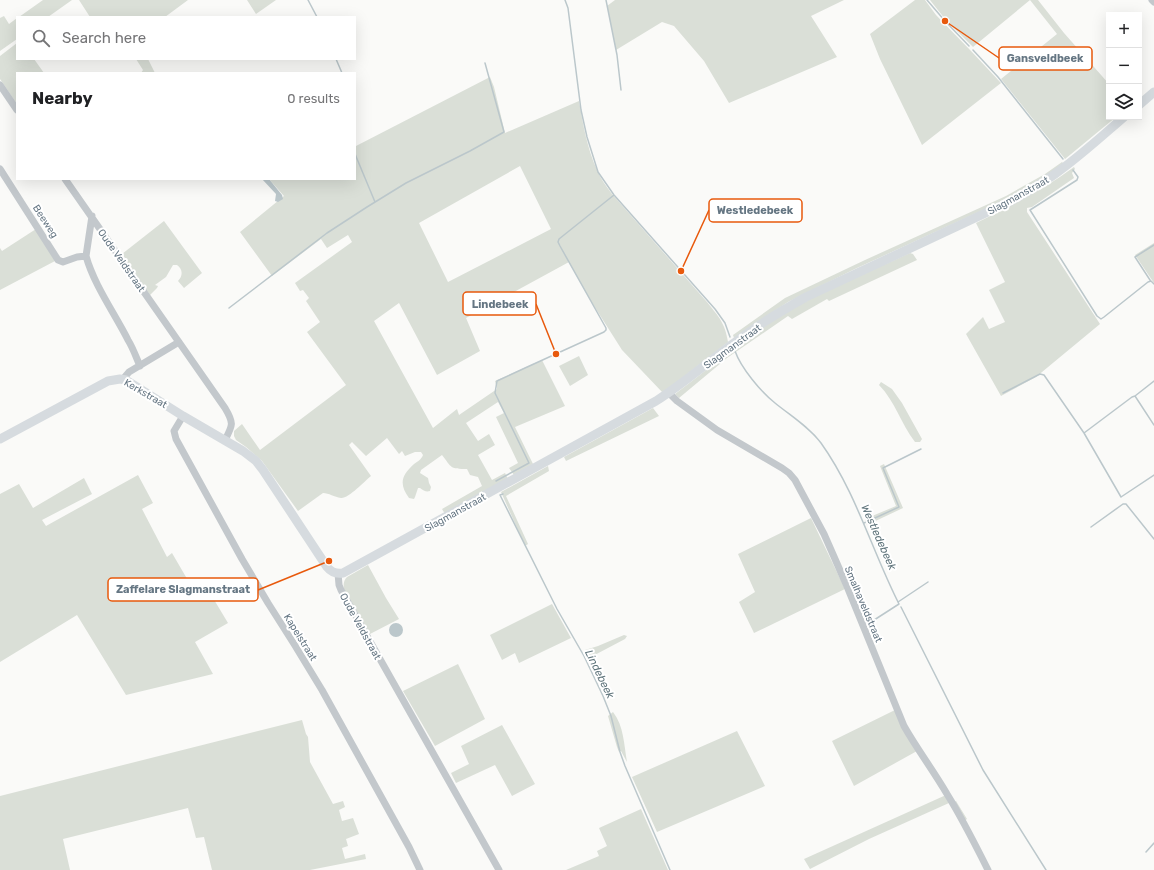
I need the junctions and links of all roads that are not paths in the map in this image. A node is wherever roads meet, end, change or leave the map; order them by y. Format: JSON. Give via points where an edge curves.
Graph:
{"nodes":[{"id":1,"x":0,"y":85,"type":"edge"},
{"id":2,"x":1154,"y":92,"type":"edge"},
{"id":3,"x":1142,"y":102,"type":"edge"},
{"id":4,"x":16,"y":109,"type":"edge"},
{"id":5,"x":1120,"y":120,"type":"edge"},
{"id":6,"x":0,"y":169,"type":"edge"},
{"id":7,"x":66,"y":180,"type":"edge"},
{"id":8,"x":92,"y":216,"type":"junction"},
{"id":9,"x":86,"y":256,"type":"junction"},
{"id":10,"x":180,"y":342,"type":"junction"},
{"id":11,"x":140,"y":366,"type":"junction"},
{"id":12,"x":123,"y":379,"type":"junction"},
{"id":13,"x":669,"y":393,"type":"junction"},
{"id":14,"x":183,"y":416,"type":"junction"},
{"id":15,"x":0,"y":439,"type":"edge"},
{"id":16,"x":225,"y":440,"type":"junction"},
{"id":17,"x":338,"y":573,"type":"junction"},
{"id":18,"x":420,"y":870,"type":"edge"},
{"id":19,"x":499,"y":870,"type":"edge"},
{"id":20,"x":988,"y":870,"type":"edge"}],
"edges":[{"from":1,"to":4,"type":"street"},
{"from":2,"to":3,"type":"main road"},
{"from":5,"to":13,"type":"main road","name":"Slagmanstraat","via":[[1056,174],[1031,190],[793,304],[735,342]]},
{"from":6,"to":9,"type":"street","name":"Beeweg","via":[[58,260],[63,262]]},
{"from":7,"to":8,"type":"street","name":"Oude Veldstraat"},
{"from":8,"to":9,"type":"street"},
{"from":8,"to":10,"type":"street","name":"Oude Veldstraat"},
{"from":9,"to":11,"type":"street"},
{"from":10,"to":11,"type":"street"},
{"from":10,"to":16,"type":"street","name":"Oude Veldstraat","via":[[231,418],[231,428]]},
{"from":11,"to":12,"type":"street"},
{"from":12,"to":14,"type":"main road","name":"Kerkstraat"},
{"from":12,"to":15,"type":"main road","name":"Kerkstraat","via":[[108,381]]},
{"from":13,"to":17,"type":"main road","name":"Slagmanstraat","via":[[354,568]]},
{"from":13,"to":20,"type":"street","name":"Smalhaveldstraat","via":[[717,430],[782,468],[795,480],[824,534],[904,726],[960,815]]},
{"from":14,"to":16,"type":"main road","name":"Kerkstraat"},
{"from":14,"to":18,"type":"street","name":"Kapelstraat","via":[[174,431],[176,439],[242,559],[327,699]]},
{"from":16,"to":17,"type":"main road","via":[[256,461],[327,567]]},
{"from":17,"to":19,"type":"street","name":"Oude Veldstraat","via":[[341,590]]}]}
